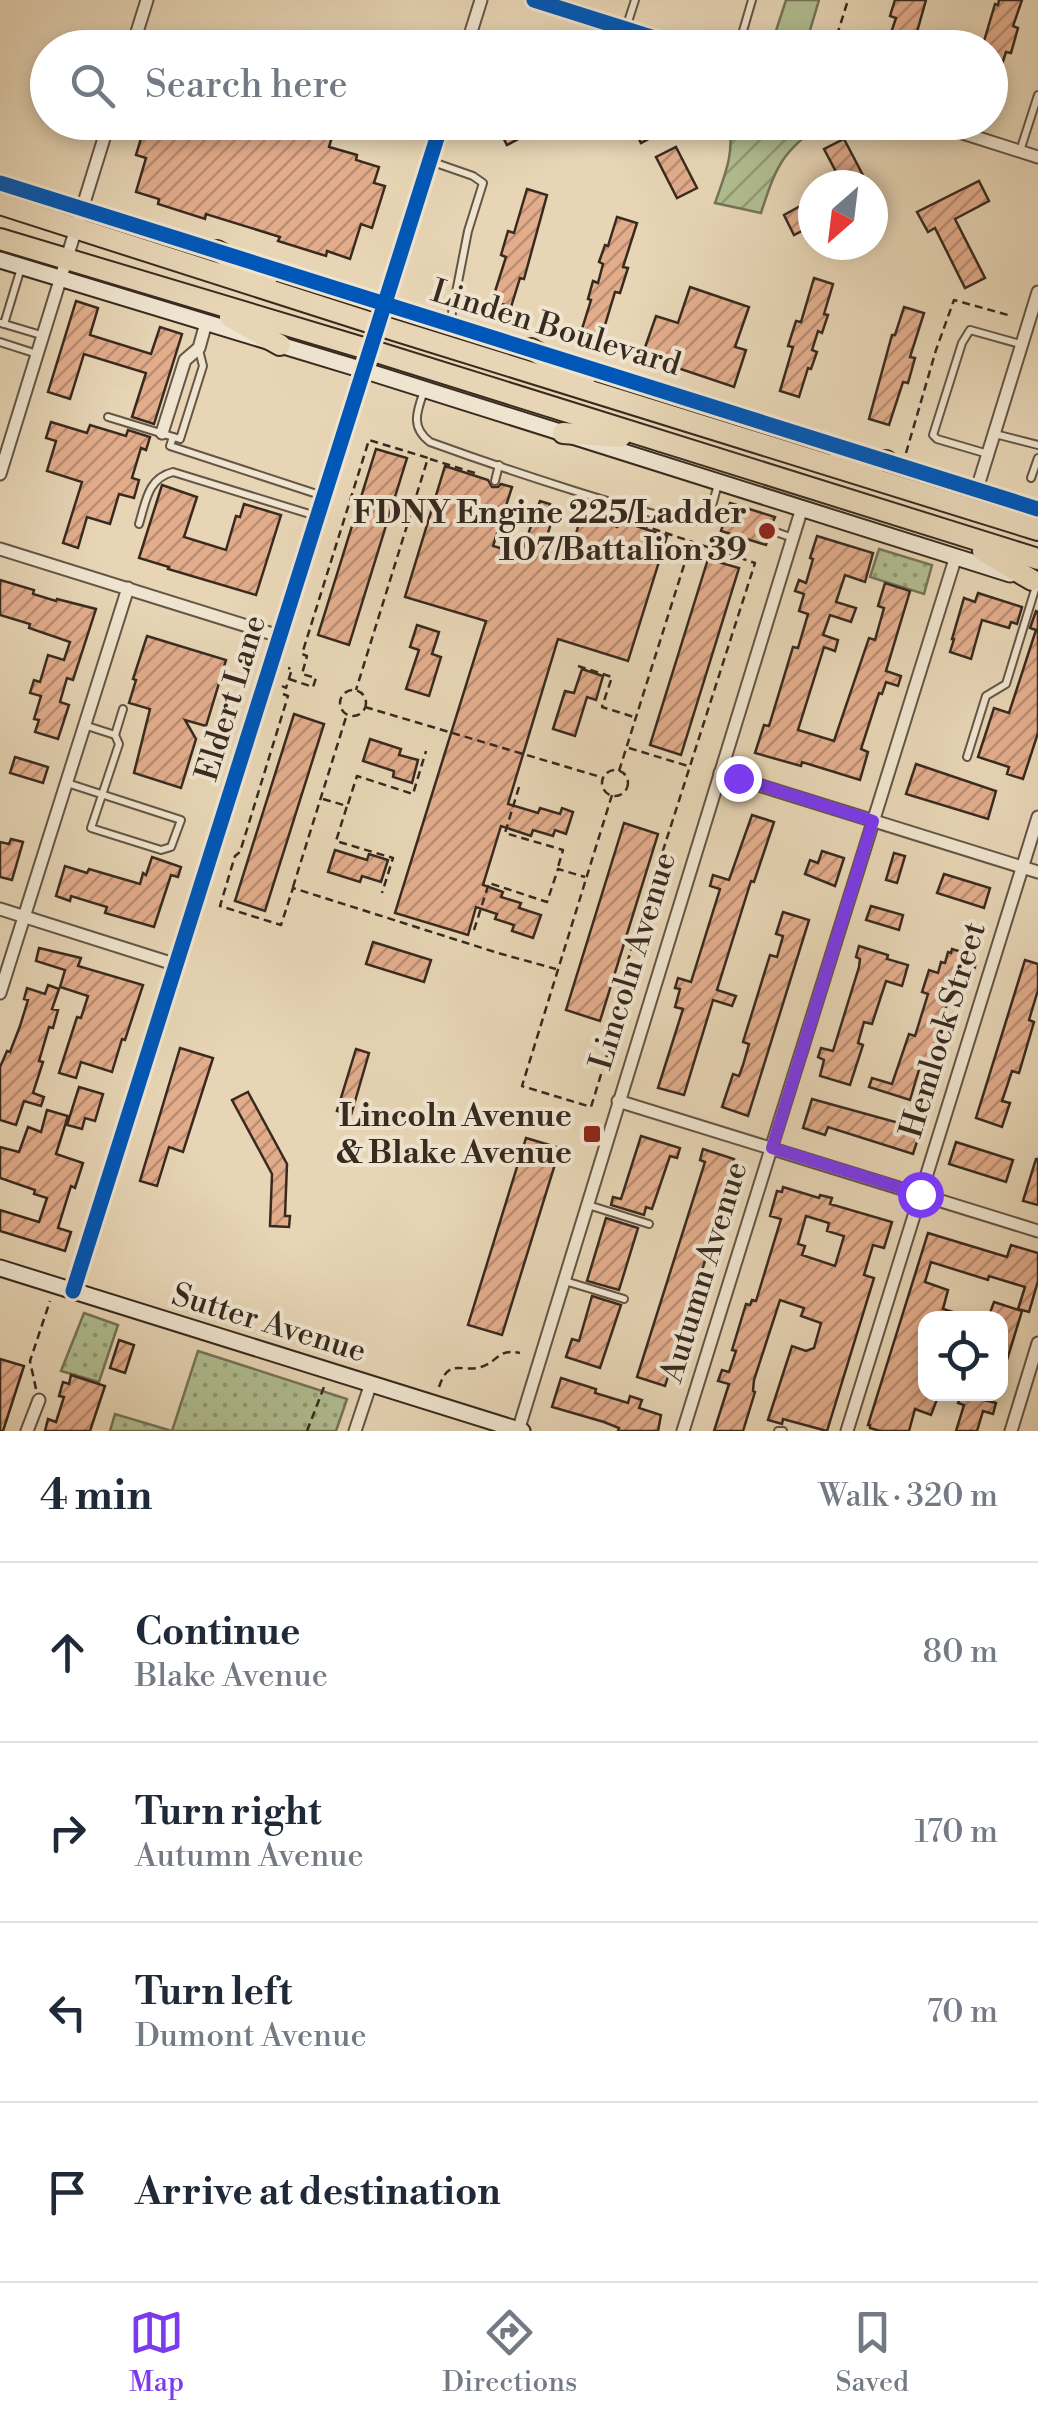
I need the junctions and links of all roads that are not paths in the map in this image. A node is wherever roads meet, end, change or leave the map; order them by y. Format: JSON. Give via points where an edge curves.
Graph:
{"nodes":[{"id":1,"x":147,"y":0,"type":"edge"},
{"id":2,"x":481,"y":0,"type":"edge"},
{"id":3,"x":538,"y":0,"type":"edge"},
{"id":4,"x":635,"y":0,"type":"edge"},
{"id":5,"x":752,"y":0,"type":"edge"},
{"id":6,"x":626,"y":29,"type":"junction"},
{"id":7,"x":138,"y":30,"type":"edge"},
{"id":8,"x":472,"y":30,"type":"edge"},
{"id":9,"x":629,"y":30,"type":"edge"},
{"id":10,"x":743,"y":30,"type":"edge"},
{"id":11,"x":1038,"y":95,"type":"edge"},
{"id":12,"x":104,"y":140,"type":"edge"},
{"id":13,"x":436,"y":140,"type":"edge"},
{"id":14,"x":985,"y":140,"type":"edge"},
{"id":15,"x":1020,"y":151,"type":"junction"},
{"id":16,"x":1038,"y":157,"type":"edge"},
{"id":17,"x":430,"y":161,"type":"junction"},
{"id":18,"x":0,"y":183,"type":"edge"},
{"id":19,"x":0,"y":204,"type":"edge"},
{"id":20,"x":80,"y":218,"type":"junction"},
{"id":21,"x":0,"y":239,"type":"edge"},
{"id":22,"x":217,"y":250,"type":"junction"},
{"id":23,"x":0,"y":260,"type":"edge"},
{"id":24,"x":22,"y":266,"type":"junction"},
{"id":25,"x":64,"y":270,"type":"junction"},
{"id":26,"x":1038,"y":292,"type":"edge"},
{"id":27,"x":198,"y":299,"type":"junction"},
{"id":28,"x":298,"y":299,"type":"junction"},
{"id":29,"x":384,"y":303,"type":"junction"},
{"id":30,"x":2,"y":323,"type":"edge"},
{"id":31,"x":206,"y":323,"type":"junction"},
{"id":32,"x":450,"y":324,"type":"junction"},
{"id":33,"x":1033,"y":324,"type":"edge"},
{"id":34,"x":378,"y":325,"type":"junction"},
{"id":35,"x":43,"y":336,"type":"junction"},
{"id":36,"x":0,"y":342,"type":"edge"},
{"id":37,"x":280,"y":345,"type":"junction"},
{"id":38,"x":1022,"y":345,"type":"junction"},
{"id":39,"x":199,"y":348,"type":"junction"},
{"id":40,"x":531,"y":349,"type":"junction"},
{"id":41,"x":38,"y":354,"type":"junction"},
{"id":42,"x":367,"y":360,"type":"junction"},
{"id":43,"x":424,"y":390,"type":"junction"},
{"id":44,"x":616,"y":399,"type":"junction"},
{"id":45,"x":108,"y":416,"type":"dead end"},
{"id":46,"x":0,"y":426,"type":"edge"},
{"id":47,"x":14,"y":430,"type":"junction"},
{"id":48,"x":562,"y":433,"type":"junction"},
{"id":49,"x":994,"y":434,"type":"junction"},
{"id":50,"x":168,"y":435,"type":"junction"},
{"id":51,"x":653,"y":439,"type":"junction"},
{"id":52,"x":1038,"y":445,"type":"edge"},
{"id":53,"x":988,"y":454,"type":"junction"},
{"id":54,"x":896,"y":458,"type":"junction"},
{"id":55,"x":1038,"y":458,"type":"edge"},
{"id":56,"x":816,"y":461,"type":"junction"},
{"id":57,"x":499,"y":465,"type":"junction"},
{"id":58,"x":0,"y":474,"type":"edge"},
{"id":59,"x":1031,"y":478,"type":"dead end"},
{"id":60,"x":495,"y":482,"type":"dead end"},
{"id":61,"x":718,"y":482,"type":"junction"},
{"id":62,"x":976,"y":489,"type":"junction"},
{"id":63,"x":323,"y":496,"type":"junction"},
{"id":64,"x":622,"y":505,"type":"junction"},
{"id":65,"x":802,"y":508,"type":"junction"},
{"id":66,"x":1038,"y":508,"type":"edge"},
{"id":67,"x":317,"y":516,"type":"junction"},
{"id":68,"x":618,"y":520,"type":"dead end"},
{"id":69,"x":140,"y":524,"type":"dead end"},
{"id":70,"x":770,"y":530,"type":"dead end"},
{"id":71,"x":1038,"y":530,"type":"edge"},
{"id":72,"x":952,"y":532,"type":"junction"},
{"id":73,"x":793,"y":538,"type":"junction"},
{"id":74,"x":0,"y":549,"type":"edge"},
{"id":75,"x":956,"y":556,"type":"junction"},
{"id":76,"x":1038,"y":559,"type":"edge"},
{"id":77,"x":1036,"y":582,"type":"edge"},
{"id":78,"x":128,"y":588,"type":"junction"},
{"id":79,"x":279,"y":636,"type":"junction"},
{"id":80,"x":123,"y":710,"type":"dead end"},
{"id":81,"x":84,"y":725,"type":"junction"},
{"id":82,"x":115,"y":735,"type":"junction"},
{"id":83,"x":967,"y":757,"type":"dead end"},
{"id":84,"x":720,"y":773,"type":"junction"},
{"id":85,"x":66,"y":783,"type":"junction"},
{"id":86,"x":102,"y":795,"type":"junction"},
{"id":87,"x":1038,"y":817,"type":"edge"},
{"id":88,"x":873,"y":821,"type":"junction"},
{"id":89,"x":1022,"y":867,"type":"junction"},
{"id":90,"x":1038,"y":872,"type":"edge"},
{"id":91,"x":0,"y":908,"type":"edge"},
{"id":92,"x":24,"y":916,"type":"junction"},
{"id":93,"x":177,"y":964,"type":"junction"},
{"id":94,"x":0,"y":993,"type":"edge"},
{"id":95,"x":618,"y":1100,"type":"junction"},
{"id":96,"x":772,"y":1148,"type":"junction"},
{"id":97,"x":920,"y":1194,"type":"junction"},
{"id":98,"x":587,"y":1204,"type":"junction"},
{"id":99,"x":649,"y":1224,"type":"dead end"},
{"id":100,"x":1038,"y":1231,"type":"edge"},
{"id":101,"x":0,"y":1268,"type":"edge"},
{"id":102,"x":564,"y":1280,"type":"junction"},
{"id":103,"x":73,"y":1291,"type":"junction"},
{"id":104,"x":624,"y":1298,"type":"dead end"},
{"id":105,"x":1038,"y":1343,"type":"edge"},
{"id":106,"x":371,"y":1383,"type":"junction"},
{"id":107,"x":39,"y":1400,"type":"road end"},
{"id":108,"x":27,"y":1431,"type":"edge"},
{"id":109,"x":355,"y":1431,"type":"edge"},
{"id":110,"x":520,"y":1431,"type":"edge"},
{"id":111,"x":684,"y":1431,"type":"edge"},
{"id":112,"x":847,"y":1431,"type":"edge"},
{"id":113,"x":1011,"y":1431,"type":"edge"}],
"edges":[{"from":1,"to":7,"type":"street"},
{"from":2,"to":8,"type":"street"},
{"from":3,"to":6,"type":"street"},
{"from":4,"to":6,"type":"lane"},
{"from":5,"to":10,"type":"lane"},
{"from":6,"to":9,"type":"street"},
{"from":11,"to":15,"type":"lane"},
{"from":12,"to":20,"type":"street"},
{"from":13,"to":17,"type":"street","name":"Eldert Lane"},
{"from":14,"to":15,"type":"street"},
{"from":15,"to":16,"type":"street"},
{"from":17,"to":29,"type":"street","name":"Eldert Lane"},
{"from":17,"to":32,"type":"lane","via":[[482,184]]},
{"from":18,"to":20,"type":"street","name":"Linden Boulevard"},
{"from":19,"to":20,"type":"highway","name":"Linden Boulevard"},
{"from":20,"to":22,"type":"street","name":"Linden Boulevard"},
{"from":20,"to":25,"type":"street"},
{"from":20,"to":28,"type":"highway","name":"Linden Boulevard"},
{"from":21,"to":25,"type":"highway"},
{"from":22,"to":28,"type":"highway"},
{"from":22,"to":29,"type":"street","name":"Linden Boulevard"},
{"from":23,"to":24,"type":"street"},
{"from":24,"to":25,"type":"street"},
{"from":24,"to":30,"type":"lane"},
{"from":25,"to":27,"type":"highway"},
{"from":25,"to":31,"type":"street"},
{"from":25,"to":35,"type":"street"},
{"from":26,"to":33,"type":"street"},
{"from":27,"to":37,"type":"highway"},
{"from":27,"to":42,"type":"highway"},
{"from":28,"to":34,"type":"highway","name":"Linden Boulevard"},
{"from":29,"to":32,"type":"street","name":"Linden Boulevard"},
{"from":29,"to":34,"type":"street","name":"Eldert Lane"},
{"from":30,"to":35,"type":"lane"},
{"from":31,"to":37,"type":"street"},
{"from":31,"to":39,"type":"street"},
{"from":32,"to":40,"type":"street","name":"Linden Boulevard"},
{"from":33,"to":38,"type":"street"},
{"from":34,"to":42,"type":"street","name":"Eldert Lane"},
{"from":34,"to":44,"type":"highway","name":"Linden Boulevard"},
{"from":35,"to":41,"type":"street"},
{"from":36,"to":41,"type":"lane"},
{"from":37,"to":42,"type":"street"},
{"from":38,"to":49,"type":"street"},
{"from":38,"to":53,"type":"lane","via":[[970,330],[962,342],[933,435]]},
{"from":39,"to":50,"type":"street","via":[[185,360]]},
{"from":39,"to":50,"type":"lane","via":[[203,366],[180,439]]},
{"from":40,"to":44,"type":"highway"},
{"from":40,"to":54,"type":"street","name":"Linden Boulevard"},
{"from":41,"to":47,"type":"street"},
{"from":42,"to":43,"type":"street"},
{"from":42,"to":51,"type":"highway"},
{"from":42,"to":63,"type":"street","name":"Eldert Lane"},
{"from":43,"to":48,"type":"street"},
{"from":43,"to":57,"type":"lane","via":[[416,423],[424,438]]},
{"from":44,"to":56,"type":"highway","name":"Linden Boulevard"},
{"from":45,"to":50,"type":"lane"},
{"from":46,"to":47,"type":"lane"},
{"from":47,"to":58,"type":"street"},
{"from":48,"to":51,"type":"highway"},
{"from":48,"to":61,"type":"street"},
{"from":49,"to":52,"type":"lane"},
{"from":49,"to":53,"type":"street"},
{"from":50,"to":63,"type":"lane","via":[[170,446]]},
{"from":51,"to":72,"type":"highway"},
{"from":53,"to":62,"type":"street"},
{"from":54,"to":56,"type":"highway"},
{"from":54,"to":62,"type":"street","name":"Linden Boulevard"},
{"from":55,"to":59,"type":"lane"},
{"from":56,"to":71,"type":"highway","name":"Linden Boulevard"},
{"from":57,"to":60,"type":"lane"},
{"from":57,"to":64,"type":"lane"},
{"from":61,"to":64,"type":"lane","via":[[706,516],[697,522]]},
{"from":61,"to":65,"type":"street"},
{"from":62,"to":66,"type":"street","name":"Linden Boulevard"},
{"from":63,"to":67,"type":"street","name":"Eldert Lane"},
{"from":64,"to":68,"type":"lane"},
{"from":65,"to":73,"type":"street","name":"Lincoln Avenue"},
{"from":65,"to":75,"type":"street"},
{"from":67,"to":69,"type":"lane","via":[[174,472],[152,485]]},
{"from":67,"to":79,"type":"street","name":"Eldert Lane"},
{"from":70,"to":73,"type":"lane"},
{"from":72,"to":76,"type":"highway"},
{"from":72,"to":77,"type":"highway"},
{"from":73,"to":84,"type":"street","name":"Lincoln Avenue"},
{"from":74,"to":78,"type":"street"},
{"from":75,"to":77,"type":"street"},
{"from":75,"to":88,"type":"street","name":"Autumn Avenue"},
{"from":77,"to":83,"type":"lane","via":[[1006,684],[986,696]]},
{"from":78,"to":79,"type":"street"},
{"from":78,"to":81,"type":"street"},
{"from":79,"to":93,"type":"street","name":"Eldert Lane"},
{"from":80,"to":82,"type":"lane"},
{"from":81,"to":82,"type":"lane"},
{"from":81,"to":85,"type":"street"},
{"from":82,"to":86,"type":"lane","via":[[119,744]]},
{"from":84,"to":88,"type":"street"},
{"from":84,"to":95,"type":"street","name":"Lincoln Avenue"},
{"from":85,"to":86,"type":"lane"},
{"from":85,"to":92,"type":"street"},
{"from":86,"to":86,"type":"lane","via":[[90,828],[161,850],[171,847],[181,820]]},
{"from":87,"to":89,"type":"street","name":"Hemlock Street"},
{"from":88,"to":89,"type":"street"},
{"from":88,"to":96,"type":"street","name":"Autumn Avenue"},
{"from":89,"to":90,"type":"street"},
{"from":89,"to":97,"type":"street","name":"Hemlock Street"},
{"from":91,"to":92,"type":"street"},
{"from":92,"to":93,"type":"street"},
{"from":92,"to":94,"type":"street"},
{"from":93,"to":103,"type":"street","name":"Eldert Lane"},
{"from":95,"to":96,"type":"street"},
{"from":95,"to":98,"type":"street","name":"Lincoln Avenue"},
{"from":96,"to":97,"type":"street"},
{"from":96,"to":111,"type":"street","name":"Autumn Avenue"},
{"from":97,"to":100,"type":"street"},
{"from":97,"to":112,"type":"street","name":"Hemlock Street"},
{"from":98,"to":99,"type":"lane"},
{"from":98,"to":102,"type":"street","name":"Lincoln Avenue"},
{"from":101,"to":103,"type":"street","name":"Sutter Avenue"},
{"from":102,"to":104,"type":"lane"},
{"from":102,"to":110,"type":"street","name":"Lincoln Avenue"},
{"from":103,"to":106,"type":"street","name":"Sutter Avenue"},
{"from":105,"to":113,"type":"street"},
{"from":106,"to":109,"type":"street"},
{"from":106,"to":110,"type":"street","name":"Sutter Avenue"},
{"from":107,"to":108,"type":"street"}]}
